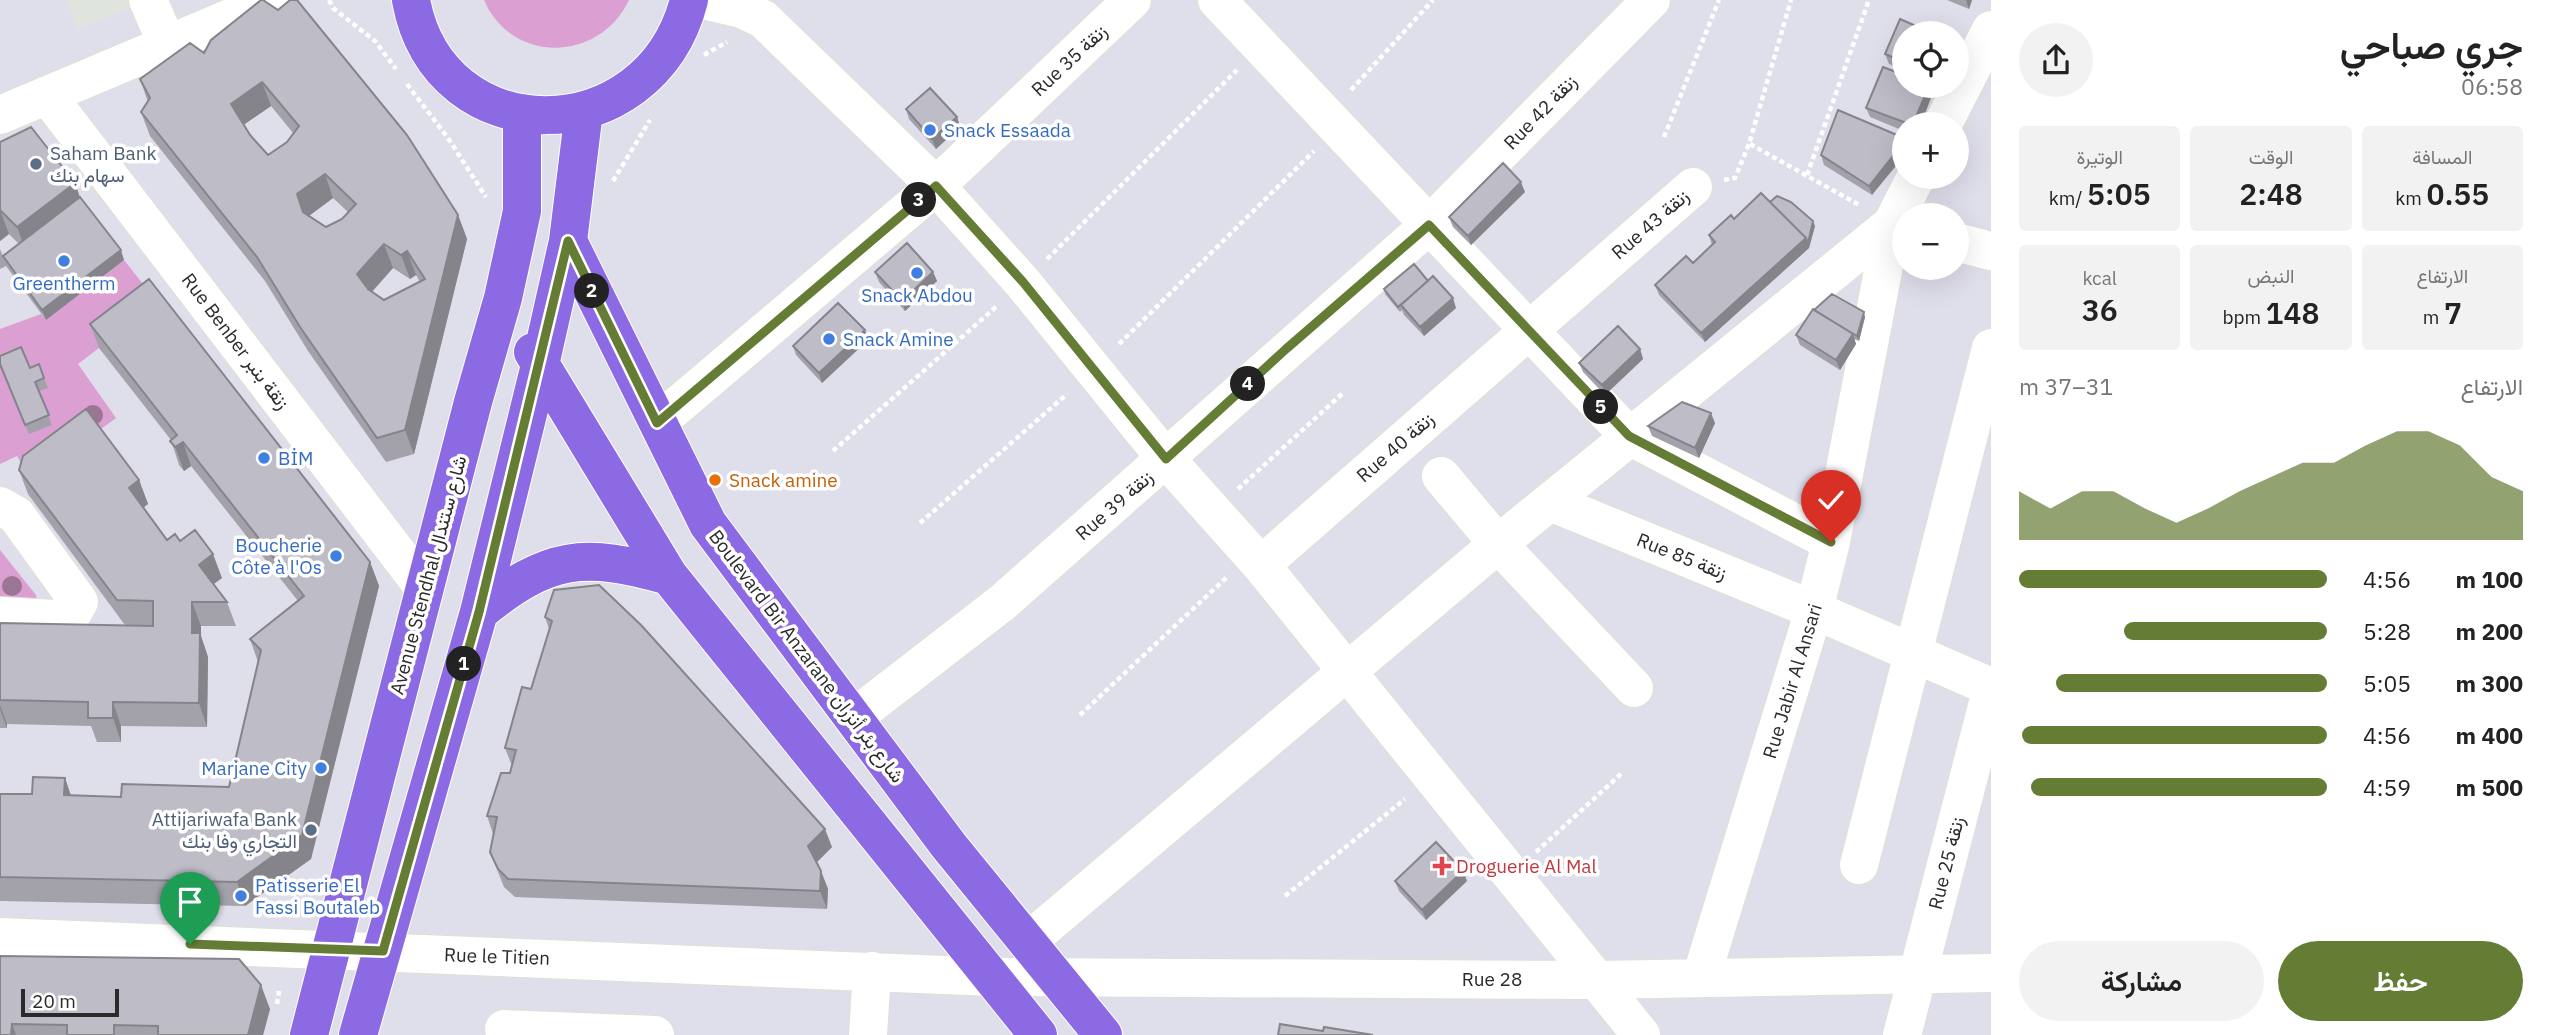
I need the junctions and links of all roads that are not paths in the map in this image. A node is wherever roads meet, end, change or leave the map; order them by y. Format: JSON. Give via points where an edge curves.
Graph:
{"nodes":[{"id":1,"x":148,"y":0,"type":"edge"},
{"id":2,"x":273,"y":0,"type":"edge"},
{"id":3,"x":411,"y":0,"type":"edge"},
{"id":4,"x":689,"y":0,"type":"edge"},
{"id":5,"x":703,"y":0,"type":"edge"},
{"id":6,"x":1132,"y":0,"type":"edge"},
{"id":7,"x":1217,"y":0,"type":"edge"},
{"id":8,"x":1651,"y":0,"type":"edge"},
{"id":9,"x":1991,"y":30,"type":"edge"},
{"id":10,"x":167,"y":44,"type":"junction"},
{"id":11,"x":47,"y":95,"type":"junction"},
{"id":12,"x":584,"y":111,"type":"junction"},
{"id":13,"x":1949,"y":112,"type":"edge"},
{"id":14,"x":522,"y":113,"type":"junction"},
{"id":15,"x":0,"y":115,"type":"edge"},
{"id":16,"x":936,"y":186,"type":"junction"},
{"id":17,"x":1693,"y":187,"type":"road end"},
{"id":18,"x":1429,"y":225,"type":"junction"},
{"id":19,"x":1892,"y":230,"type":"edge"},
{"id":20,"x":568,"y":241,"type":"junction"},
{"id":21,"x":1969,"y":245,"type":"edge"},
{"id":22,"x":1991,"y":251,"type":"edge"},
{"id":23,"x":1892,"y":253,"type":"edge"},
{"id":24,"x":503,"y":298,"type":"junction"},
{"id":25,"x":1528,"y":330,"type":"junction"},
{"id":26,"x":1991,"y":348,"type":"edge"},
{"id":27,"x":540,"y":365,"type":"junction"},
{"id":28,"x":657,"y":423,"type":"junction"},
{"id":29,"x":1629,"y":436,"type":"junction"},
{"id":30,"x":1166,"y":459,"type":"junction"},
{"id":31,"x":1441,"y":476,"type":"dead end"},
{"id":32,"x":1549,"y":502,"type":"junction"},
{"id":33,"x":0,"y":506,"type":"edge"},
{"id":34,"x":1831,"y":542,"type":"junction"},
{"id":35,"x":1498,"y":544,"type":"junction"},
{"id":36,"x":1256,"y":559,"type":"junction"},
{"id":37,"x":669,"y":576,"type":"junction"},
{"id":38,"x":424,"y":588,"type":"junction"},
{"id":39,"x":1814,"y":610,"type":"junction"},
{"id":40,"x":479,"y":612,"type":"junction"},
{"id":41,"x":0,"y":616,"type":"edge"},
{"id":42,"x":1913,"y":652,"type":"junction"},
{"id":43,"x":1349,"y":672,"type":"junction"},
{"id":44,"x":1634,"y":688,"type":"dead end"},
{"id":45,"x":1991,"y":689,"type":"edge"},
{"id":46,"x":852,"y":718,"type":"junction"},
{"id":47,"x":1859,"y":865,"type":"dead end"},
{"id":48,"x":0,"y":937,"type":"edge"},
{"id":49,"x":1027,"y":942,"type":"junction"},
{"id":50,"x":330,"y":949,"type":"junction"},
{"id":51,"x":383,"y":951,"type":"junction"},
{"id":52,"x":872,"y":971,"type":"junction"},
{"id":53,"x":1918,"y":972,"type":"junction"},
{"id":54,"x":1991,"y":973,"type":"edge"},
{"id":55,"x":1054,"y":976,"type":"junction"},
{"id":56,"x":994,"y":977,"type":"junction"},
{"id":57,"x":1701,"y":978,"type":"junction"},
{"id":58,"x":1598,"y":980,"type":"junction"},
{"id":59,"x":504,"y":1029,"type":"dead end"},
{"id":60,"x":309,"y":1035,"type":"edge"},
{"id":61,"x":358,"y":1035,"type":"edge"},
{"id":62,"x":655,"y":1035,"type":"edge"},
{"id":63,"x":868,"y":1035,"type":"edge"},
{"id":64,"x":1038,"y":1035,"type":"edge"},
{"id":65,"x":1103,"y":1035,"type":"edge"},
{"id":66,"x":1641,"y":1035,"type":"edge"},
{"id":67,"x":1902,"y":1035,"type":"edge"}],
"edges":[{"from":1,"to":10,"type":"street"},
{"from":2,"to":10,"type":"street"},
{"from":3,"to":14,"type":"main road","via":[[421,33],[445,70],[481,98]]},
{"from":4,"to":12,"type":"main road","via":[[677,37],[654,70],[622,96]]},
{"from":5,"to":16,"type":"street","via":[[763,19]]},
{"from":6,"to":16,"type":"street","name":"Rue 35 زنقة"},
{"from":7,"to":18,"type":"street"},
{"from":8,"to":18,"type":"street","name":"Rue 42 زنقة"},
{"from":9,"to":13,"type":"street"},
{"from":10,"to":11,"type":"street"},
{"from":11,"to":15,"type":"street"},
{"from":11,"to":38,"type":"street","name":"Rue Benber زنقة بنبر"},
{"from":12,"to":14,"type":"main road"},
{"from":12,"to":20,"type":"main road"},
{"from":14,"to":24,"type":"main road","name":"Avenue Stendhal شارع ستندال","via":[[523,193]]},
{"from":16,"to":28,"type":"street","name":"Rue 35 زنقة"},
{"from":16,"to":30,"type":"street","via":[[1023,282]]},
{"from":17,"to":25,"type":"street","name":"Rue 43 زنقة"},
{"from":18,"to":25,"type":"street"},
{"from":18,"to":30,"type":"street","name":"Rue 39 زنقة"},
{"from":19,"to":29,"type":"street"},
{"from":20,"to":27,"type":"main road"},
{"from":20,"to":28,"type":"main road","name":"Boulevard Bir Anzarane شارع بئر أنزران"},
{"from":21,"to":22,"type":"street"},
{"from":23,"to":34,"type":"street","name":"Rue Jabir Al Ansari"},
{"from":24,"to":27,"type":"main road"},
{"from":24,"to":38,"type":"main road","name":"Avenue Stendhal شارع ستندال"},
{"from":25,"to":29,"type":"street"},
{"from":25,"to":36,"type":"street","name":"Rue 40 زنقة"},
{"from":26,"to":42,"type":"street"},
{"from":27,"to":37,"type":"main road"},
{"from":27,"to":40,"type":"main road"},
{"from":28,"to":46,"type":"main road","name":"Boulevard Bir Anzarane شارع بئر أنزران","via":[[708,524]]},
{"from":29,"to":32,"type":"street"},
{"from":29,"to":34,"type":"street"},
{"from":30,"to":36,"type":"street"},
{"from":30,"to":46,"type":"street","name":"Rue 39 زنقة","via":[[1003,602]]},
{"from":31,"to":35,"type":"street"},
{"from":32,"to":35,"type":"street"},
{"from":32,"to":39,"type":"street","name":"Rue 85 زنقة"},
{"from":33,"to":41,"type":"street","via":[[16,515],[79,606],[72,614],[54,619]]},
{"from":34,"to":39,"type":"street","name":"Rue Jabir Al Ansari"},
{"from":35,"to":43,"type":"street"},
{"from":35,"to":44,"type":"street"},
{"from":36,"to":43,"type":"street"},
{"from":37,"to":40,"type":"main road","via":[[612,562],[563,564],[530,574]]},
{"from":37,"to":56,"type":"main road"},
{"from":38,"to":50,"type":"main road","name":"Avenue Stendhal شارع ستندال"},
{"from":39,"to":42,"type":"street","name":"Rue 85 زنقة"},
{"from":39,"to":57,"type":"street","name":"Rue Jabir Al Ansari"},
{"from":40,"to":51,"type":"main road"},
{"from":42,"to":45,"type":"street","name":"Rue 85 زنقة"},
{"from":42,"to":47,"type":"street"},
{"from":43,"to":49,"type":"street"},
{"from":43,"to":58,"type":"street"},
{"from":45,"to":53,"type":"street","name":"Rue 25 زنقة"},
{"from":46,"to":49,"type":"main road","name":"Boulevard Bir Anzarane شارع بئر أنزران"},
{"from":48,"to":50,"type":"street","name":"Rue le Titien"},
{"from":49,"to":55,"type":"main road","name":"Boulevard Bir Anzarane شارع بئر أنزران"},
{"from":50,"to":51,"type":"street","name":"Rue le Titien"},
{"from":50,"to":60,"type":"main road","name":"Avenue Stendhal شارع ستندال"},
{"from":51,"to":52,"type":"street","name":"Rue le Titien"},
{"from":51,"to":61,"type":"main road"},
{"from":52,"to":56,"type":"street","name":"Rue le Titien"},
{"from":52,"to":63,"type":"street"},
{"from":53,"to":54,"type":"street","name":"Rue 28"},
{"from":53,"to":57,"type":"street","name":"Rue 28"},
{"from":53,"to":67,"type":"street","name":"Rue 25 زنقة"},
{"from":55,"to":56,"type":"street","name":"Rue 28"},
{"from":55,"to":58,"type":"street","name":"Rue 28"},
{"from":55,"to":65,"type":"main road","name":"Boulevard Bir Anzarane شارع بئر أنزران"},
{"from":56,"to":64,"type":"main road"},
{"from":57,"to":58,"type":"street","name":"Rue 28"},
{"from":58,"to":66,"type":"street"},
{"from":59,"to":62,"type":"street"}]}
